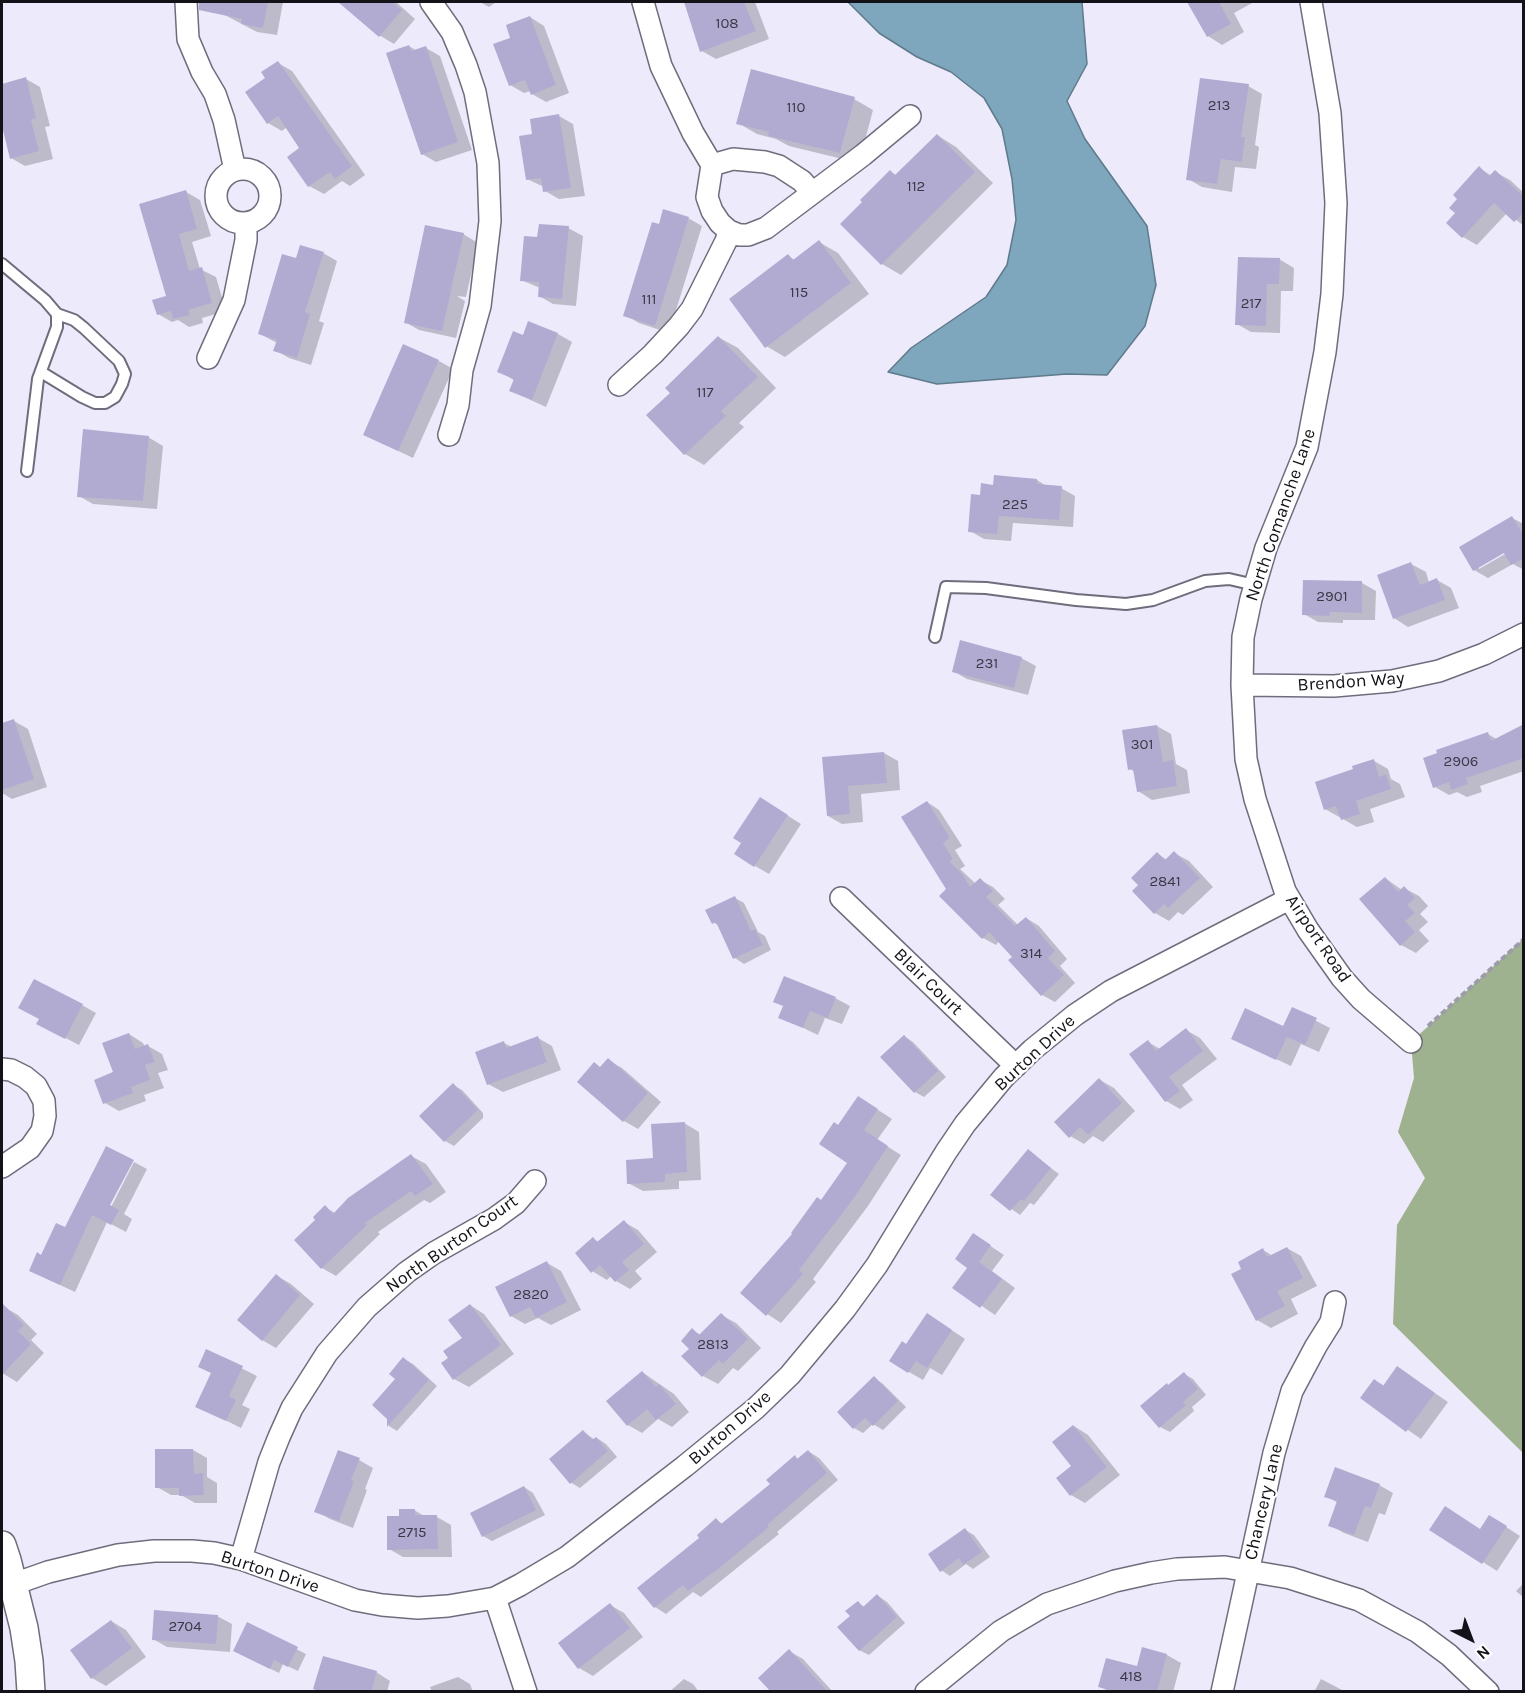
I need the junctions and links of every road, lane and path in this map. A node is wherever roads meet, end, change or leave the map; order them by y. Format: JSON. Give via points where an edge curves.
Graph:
{"nodes":[{"id":1,"x":186,"y":2,"type":"edge"},
{"id":2,"x":431,"y":2,"type":"edge"},
{"id":3,"x":643,"y":2,"type":"edge"},
{"id":4,"x":1311,"y":2,"type":"edge"},
{"id":5,"x":910,"y":116,"type":"dead end"},
{"id":6,"x":712,"y":165,"type":"junction"},
{"id":7,"x":235,"y":170,"type":"junction"},
{"id":8,"x":812,"y":193,"type":"junction"},
{"id":9,"x":246,"y":223,"type":"junction"},
{"id":10,"x":729,"y":231,"type":"junction"},
{"id":11,"x":2,"y":264,"type":"edge"},
{"id":12,"x":57,"y":314,"type":"junction"},
{"id":13,"x":208,"y":358,"type":"dead end"},
{"id":14,"x":41,"y":372,"type":"junction"},
{"id":15,"x":619,"y":385,"type":"dead end"},
{"id":16,"x":449,"y":435,"type":"dead end"},
{"id":17,"x":27,"y":471,"type":"dead end"},
{"id":18,"x":1255,"y":585,"type":"junction"},
{"id":19,"x":1524,"y":634,"type":"edge"},
{"id":20,"x":935,"y":637,"type":"dead end"},
{"id":21,"x":1242,"y":685,"type":"junction"},
{"id":22,"x":1251,"y":779,"type":"joint"},
{"id":23,"x":841,"y":898,"type":"dead end"},
{"id":24,"x":1290,"y":899,"type":"junction"},
{"id":25,"x":1524,"y":939,"type":"edge"},
{"id":26,"x":1428,"y":1026,"type":"dead end"},
{"id":27,"x":1411,"y":1042,"type":"dead end"},
{"id":28,"x":1016,"y":1066,"type":"junction"},
{"id":29,"x":2,"y":1069,"type":"edge"},
{"id":30,"x":2,"y":1167,"type":"edge"},
{"id":31,"x":535,"y":1182,"type":"dead end"},
{"id":32,"x":1333,"y":1312,"type":"dead end"},
{"id":33,"x":2,"y":1545,"type":"edge"},
{"id":34,"x":241,"y":1559,"type":"junction"},
{"id":35,"x":1249,"y":1570,"type":"junction"},
{"id":36,"x":14,"y":1584,"type":"junction"},
{"id":37,"x":495,"y":1598,"type":"junction"},
{"id":38,"x":32,"y":1692,"type":"edge"},
{"id":39,"x":526,"y":1692,"type":"edge"},
{"id":40,"x":926,"y":1692,"type":"edge"},
{"id":41,"x":1222,"y":1692,"type":"edge"},
{"id":42,"x":1488,"y":1692,"type":"edge"}],
"edges":[{"from":1,"to":7,"type":"street","via":[[188,39],[215,94]]},
{"from":2,"to":16,"type":"street","via":[[452,32],[466,65],[488,163],[490,222],[480,306]]},
{"from":3,"to":6,"type":"street","via":[[661,66]]},
{"from":4,"to":18,"type":"street","name":"North Comanche Lane","via":[[1330,113],[1336,202],[1332,294],[1324,363],[1307,447]]},
{"from":5,"to":8,"type":"street"},
{"from":6,"to":8,"type":"street","via":[[733,159],[765,162],[802,181]]},
{"from":6,"to":10,"type":"street","via":[[708,197],[712,211]]},
{"from":7,"to":9,"type":"street","via":[[221,180],[215,196],[228,219]]},
{"from":7,"to":9,"type":"street","via":[[253,171],[269,190],[267,208]]},
{"from":8,"to":10,"type":"street","via":[[766,228],[748,235]]},
{"from":9,"to":13,"type":"street","via":[[234,300]]},
{"from":10,"to":15,"type":"street","via":[[692,309],[653,354]]},
{"from":11,"to":12,"type":"lane"},
{"from":12,"to":14,"type":"lane","via":[[57,327]]},
{"from":12,"to":14,"type":"lane","via":[[84,328],[119,361],[125,374],[116,397],[95,403]]},
{"from":14,"to":17,"type":"lane"},
{"from":18,"to":20,"type":"lane","via":[[1229,579],[1205,581],[1153,600],[1126,604],[946,587]]},
{"from":18,"to":21,"type":"street","name":"North Comanche Lane","via":[[1243,637]]},
{"from":19,"to":21,"type":"street","name":"Brendon Way","via":[[1439,671],[1392,681],[1334,686]]},
{"from":21,"to":22,"type":"street","name":"North Comanche Lane","via":[[1246,759]]},
{"from":22,"to":24,"type":"street","name":"Airport Road"},
{"from":23,"to":28,"type":"street","name":"Blair Court"},
{"from":24,"to":27,"type":"street","name":"Airport Road","via":[[1342,978]]},
{"from":24,"to":28,"type":"street","name":"Burton Drive","via":[[1111,990]]},
{"from":25,"to":26,"type":"path"},
{"from":28,"to":37,"type":"street","name":"Burton Drive","via":[[965,1124],[877,1265],[790,1375],[685,1466],[567,1557]]},
{"from":29,"to":30,"type":"street","via":[[25,1077],[36,1086],[44,1101],[45,1116],[42,1131],[30,1148]]},
{"from":31,"to":34,"type":"street","name":"North Burton Court","via":[[494,1220],[407,1272],[367,1307],[327,1353],[292,1407],[279,1437]]},
{"from":32,"to":35,"type":"street","name":"Chancery Lane","via":[[1292,1391],[1274,1453]]},
{"from":33,"to":36,"type":"street"},
{"from":34,"to":36,"type":"street","name":"Burton Drive","via":[[214,1553],[154,1551],[118,1555]]},
{"from":34,"to":37,"type":"street","name":"Burton Drive","via":[[355,1600],[382,1605],[418,1608]]},
{"from":35,"to":40,"type":"street","via":[[1177,1569],[1070,1595],[1001,1631]]},
{"from":35,"to":41,"type":"street","name":"Chancery Lane"},
{"from":35,"to":42,"type":"street","via":[[1318,1586],[1379,1610],[1449,1655]]},
{"from":36,"to":38,"type":"street","via":[[30,1661]]},
{"from":37,"to":39,"type":"street"}]}
